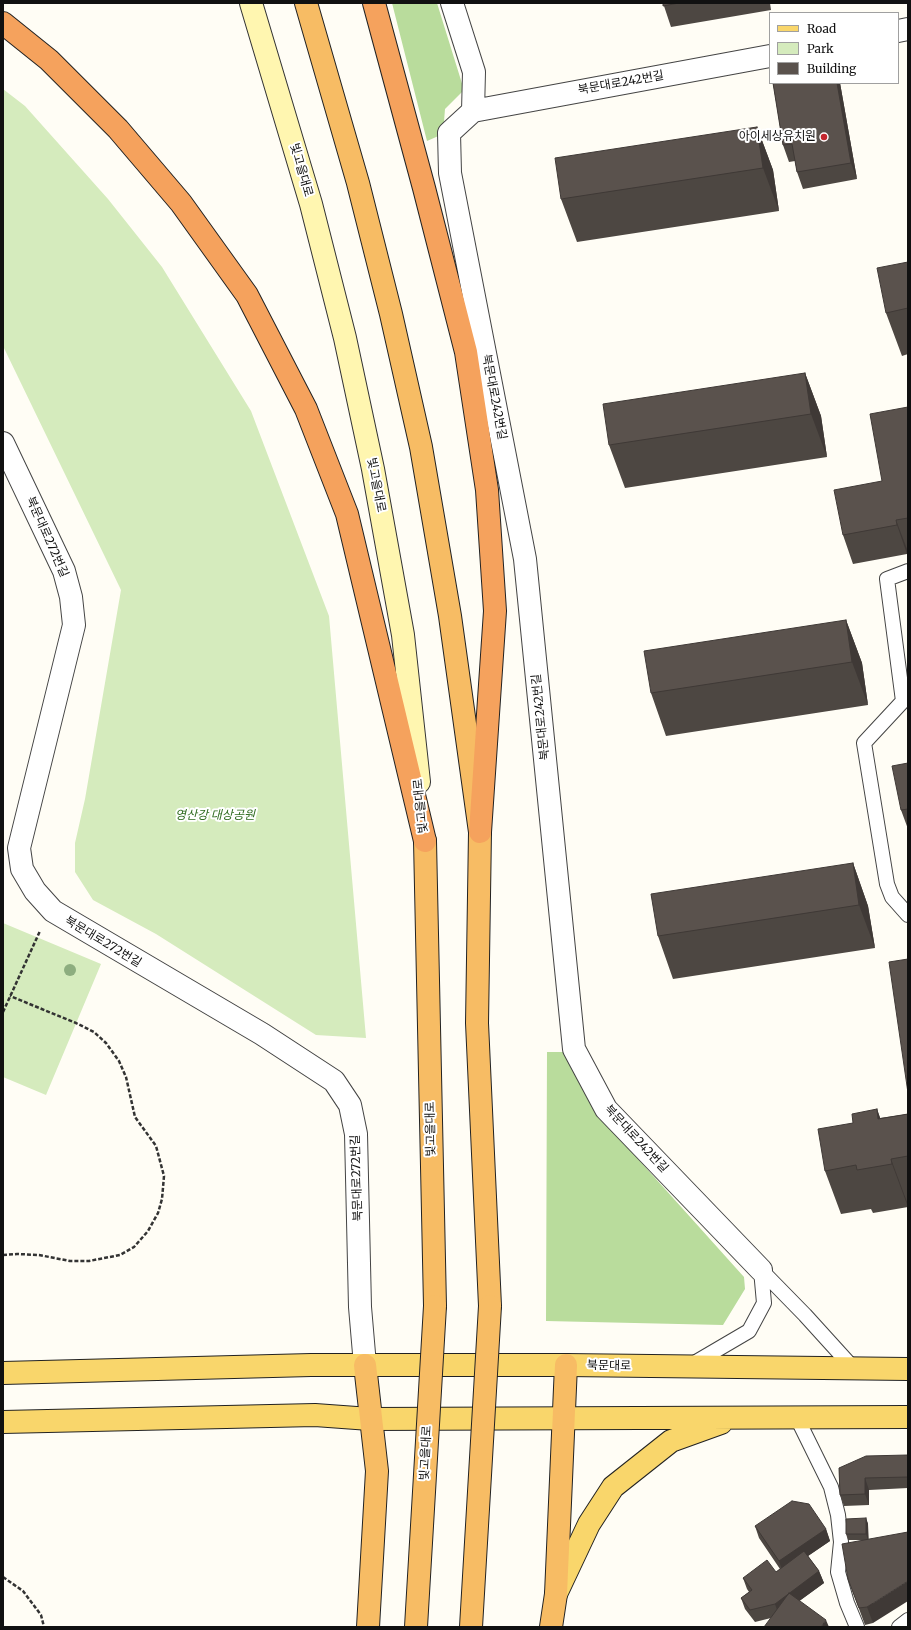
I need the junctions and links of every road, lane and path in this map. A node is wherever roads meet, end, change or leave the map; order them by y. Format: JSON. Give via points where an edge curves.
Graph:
{"nodes":[{"id":1,"x":251,"y":3,"type":"edge"},
{"id":2,"x":306,"y":3,"type":"edge"},
{"id":3,"x":374,"y":3,"type":"edge"},
{"id":4,"x":452,"y":3,"type":"edge"},
{"id":5,"x":3,"y":23,"type":"edge"},
{"id":6,"x":769,"y":56,"type":"edge"},
{"id":7,"x":473,"y":111,"type":"junction"},
{"id":8,"x":3,"y":444,"type":"edge"},
{"id":9,"x":908,"y":571,"type":"edge"},
{"id":10,"x":480,"y":832,"type":"junction"},
{"id":11,"x":425,"y":841,"type":"junction"},
{"id":12,"x":53,"y":911,"type":"junction"},
{"id":13,"x":908,"y":915,"type":"edge"},
{"id":14,"x":10,"y":996,"type":"junction"},
{"id":15,"x":3,"y":1012,"type":"edge"},
{"id":16,"x":3,"y":1255,"type":"edge"},
{"id":17,"x":761,"y":1270,"type":"junction"},
{"id":18,"x":566,"y":1365,"type":"junction"},
{"id":19,"x":365,"y":1366,"type":"junction"},
{"id":20,"x":687,"y":1367,"type":"junction"},
{"id":21,"x":854,"y":1368,"type":"junction"},
{"id":22,"x":908,"y":1369,"type":"edge"},
{"id":23,"x":3,"y":1373,"type":"edge"},
{"id":24,"x":565,"y":1417,"type":"junction"},
{"id":25,"x":908,"y":1417,"type":"edge"},
{"id":26,"x":370,"y":1418,"type":"junction"},
{"id":27,"x":734,"y":1418,"type":"junction"},
{"id":28,"x":797,"y":1418,"type":"junction"},
{"id":29,"x":3,"y":1422,"type":"edge"},
{"id":30,"x":3,"y":1577,"type":"edge"},
{"id":31,"x":556,"y":1594,"type":"junction"},
{"id":32,"x":908,"y":1620,"type":"edge"},
{"id":33,"x":44,"y":1627,"type":"edge"},
{"id":34,"x":368,"y":1627,"type":"edge"},
{"id":35,"x":416,"y":1627,"type":"edge"},
{"id":36,"x":471,"y":1627,"type":"edge"},
{"id":37,"x":551,"y":1627,"type":"edge"},
{"id":38,"x":857,"y":1627,"type":"edge"},
{"id":39,"x":899,"y":1627,"type":"edge"}],
"edges":[{"from":1,"to":11,"type":"main road","name":"빛고을대로","via":[[311,204],[345,338],[373,469],[403,635]]},
{"from":2,"to":10,"type":"highway","via":[[358,183],[421,447],[450,616]]},
{"from":3,"to":10,"type":"highway","via":[[466,352],[487,490],[495,611]]},
{"from":4,"to":7,"type":"street","via":[[474,72]]},
{"from":5,"to":11,"type":"highway","via":[[49,60],[118,129],[185,209],[247,295],[306,409],[347,514]]},
{"from":6,"to":7,"type":"street","name":"북문대로242번길"},
{"from":7,"to":17,"type":"street","name":"북문대로242번길","via":[[449,133],[450,173],[525,559],[574,1049],[606,1109]]},
{"from":8,"to":12,"type":"street","name":"북문대로272번길","via":[[64,571],[71,597],[74,625],[19,848],[22,869],[34,891]]},
{"from":9,"to":13,"type":"lane","via":[[887,579],[903,700],[864,742],[886,884],[892,897]]},
{"from":10,"to":36,"type":"highway","bridge":true,"via":[[477,1022],[490,1306]]},
{"from":11,"to":35,"type":"highway","name":"빛고을대로","bridge":true,"via":[[435,1306]]},
{"from":12,"to":14,"type":"path","via":[[36,937]]},
{"from":12,"to":19,"type":"street","name":"북문대로272번길","via":[[262,1034],[334,1081],[350,1105],[356,1134],[360,1307]]},
{"from":14,"to":15,"type":"path"},
{"from":14,"to":16,"type":"path","via":[[76,1023],[94,1032],[106,1043],[119,1061],[126,1077],[136,1117],[156,1146],[164,1176],[158,1214],[138,1242],[120,1255],[89,1261],[70,1261],[25,1254]]},
{"from":17,"to":20,"type":"lane","via":[[764,1303],[749,1331]]},
{"from":17,"to":21,"type":"lane","name":"북문대로242번길"},
{"from":18,"to":19,"type":"main road","name":"북문대로"},
{"from":18,"to":20,"type":"main road","name":"북문대로"},
{"from":18,"to":24,"type":"highway"},
{"from":19,"to":23,"type":"main road","name":"북문대로","via":[[311,1365]]},
{"from":19,"to":26,"type":"highway"},
{"from":20,"to":21,"type":"main road","name":"북문대로"},
{"from":21,"to":22,"type":"main road","name":"북문대로"},
{"from":24,"to":26,"type":"main road"},
{"from":24,"to":27,"type":"main road"},
{"from":24,"to":31,"type":"highway"},
{"from":25,"to":28,"type":"main road"},
{"from":26,"to":29,"type":"main road","via":[[315,1415]]},
{"from":26,"to":34,"type":"highway","via":[[377,1471]]},
{"from":27,"to":28,"type":"main road"},
{"from":27,"to":31,"type":"main road","via":[[671,1441],[613,1486],[589,1524]]},
{"from":28,"to":38,"type":"lane","via":[[831,1487],[841,1542],[838,1572]]},
{"from":30,"to":33,"type":"path","via":[[23,1591],[41,1615]]},
{"from":31,"to":37,"type":"highway"},
{"from":32,"to":39,"type":"lane"}]}
